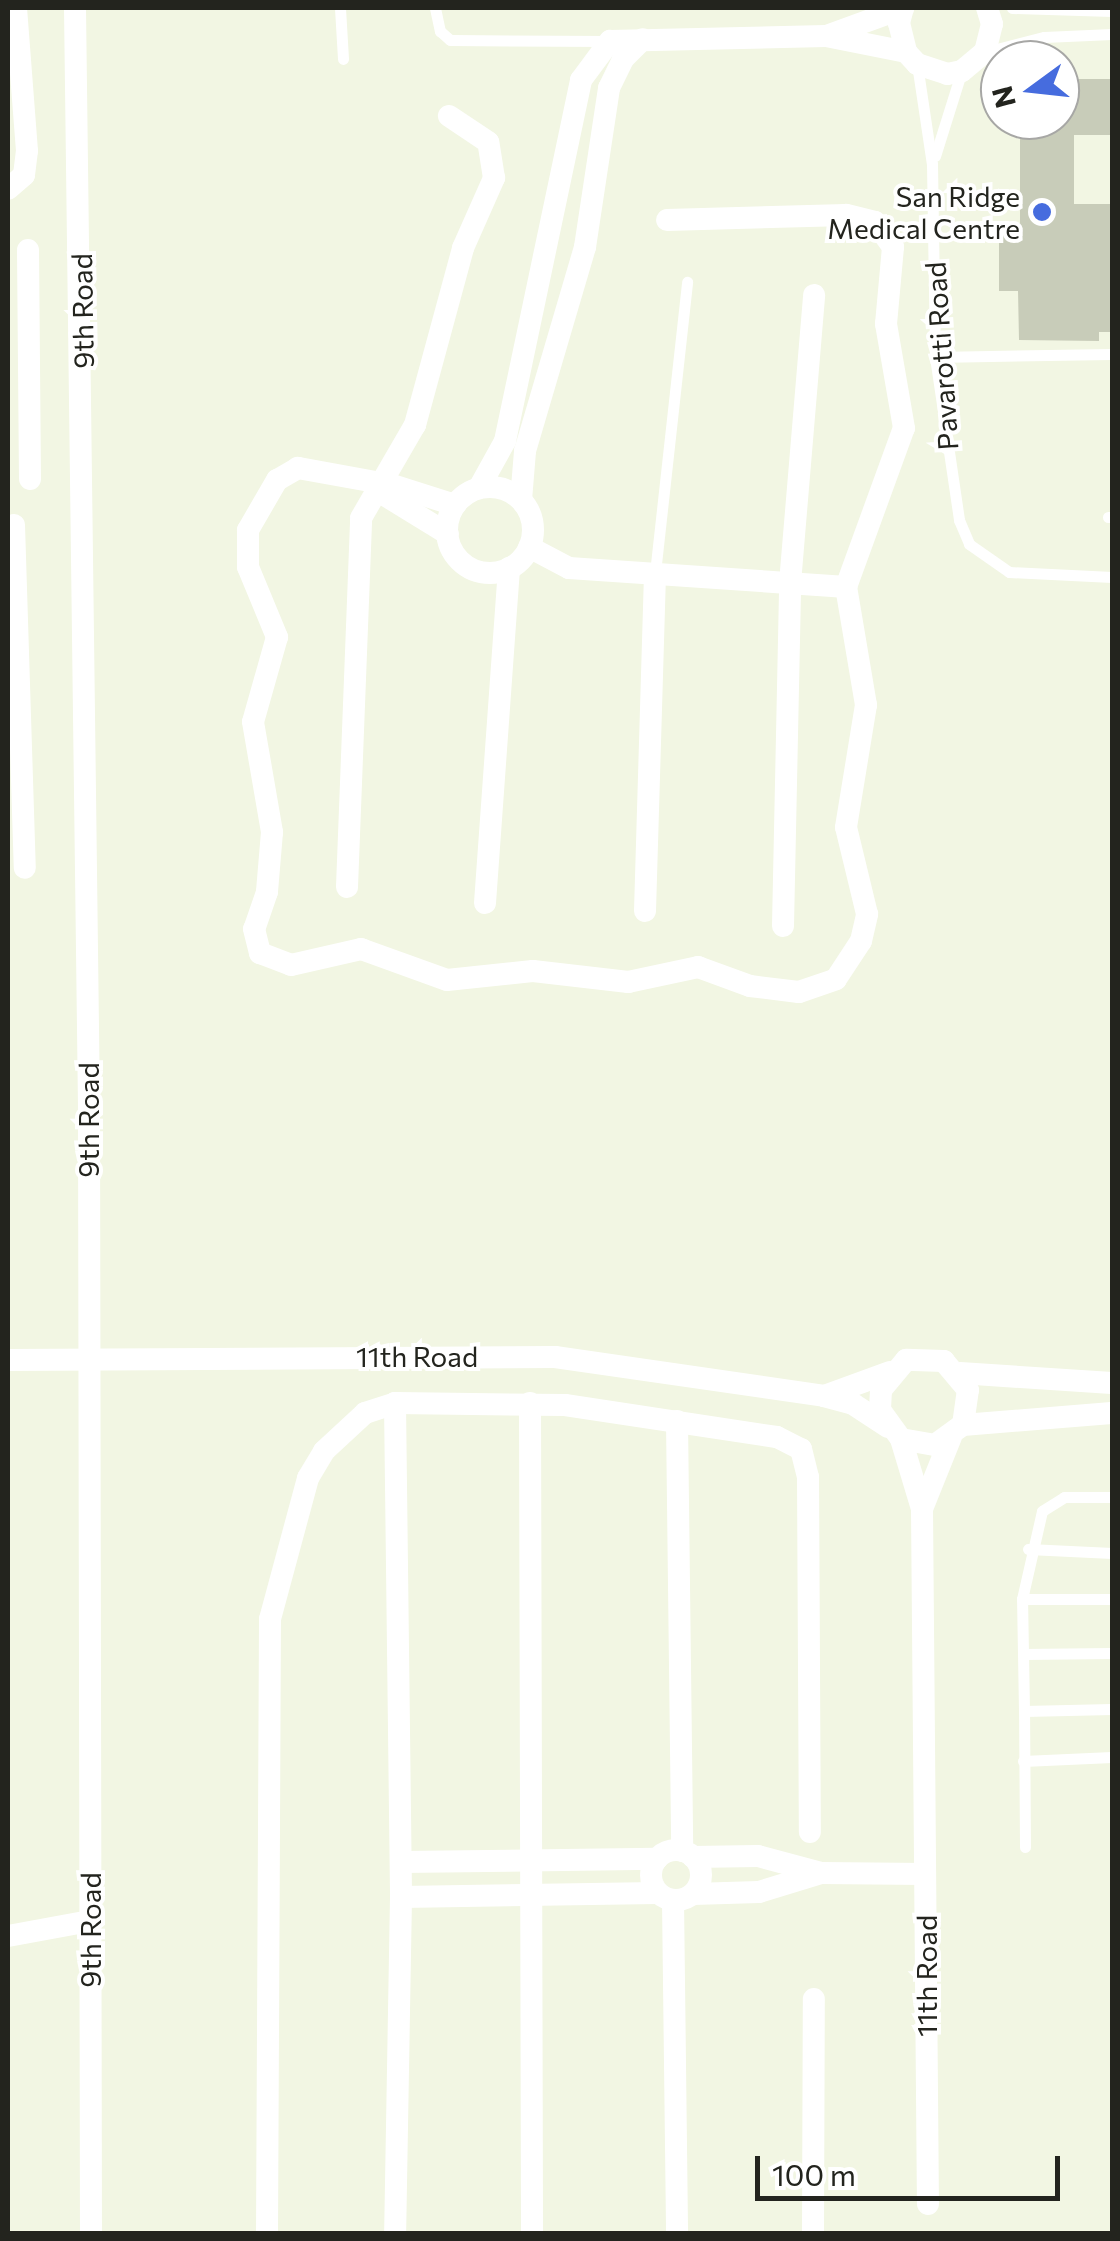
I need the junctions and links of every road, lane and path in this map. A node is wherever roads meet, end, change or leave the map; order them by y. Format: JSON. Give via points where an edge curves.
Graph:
{"nodes":[{"id":1,"x":16,"y":8,"type":"edge"},
{"id":2,"x":75,"y":8,"type":"edge"},
{"id":3,"x":340,"y":8,"type":"edge"},
{"id":4,"x":435,"y":8,"type":"edge"},
{"id":5,"x":903,"y":8,"type":"edge"},
{"id":6,"x":987,"y":8,"type":"edge"},
{"id":7,"x":1012,"y":8,"type":"edge"},
{"id":8,"x":1112,"y":11,"type":"edge"},
{"id":9,"x":1112,"y":34,"type":"edge"},
{"id":10,"x":826,"y":36,"type":"junction"},
{"id":11,"x":643,"y":39,"type":"junction"},
{"id":12,"x":988,"y":40,"type":"edge"},
{"id":13,"x":1032,"y":40,"type":"edge"},
{"id":14,"x":610,"y":41,"type":"junction"},
{"id":15,"x":980,"y":56,"type":"edge"},
{"id":16,"x":912,"y":58,"type":"junction"},
{"id":17,"x":342,"y":60,"type":"dead end"},
{"id":18,"x":962,"y":71,"type":"junction"},
{"id":19,"x":450,"y":116,"type":"dead end"},
{"id":20,"x":574,"y":116,"type":"junction"},
{"id":21,"x":604,"y":120,"type":"junction"},
{"id":22,"x":932,"y":164,"type":"junction"},
{"id":23,"x":8,"y":189,"type":"edge"},
{"id":24,"x":554,"y":200,"type":"junction"},
{"id":25,"x":593,"y":209,"type":"junction"},
{"id":26,"x":666,"y":220,"type":"dead end"},
{"id":27,"x":28,"y":250,"type":"dead end"},
{"id":28,"x":686,"y":282,"type":"dead end"},
{"id":29,"x":535,"y":294,"type":"junction"},
{"id":30,"x":814,"y":295,"type":"dead end"},
{"id":31,"x":18,"y":302,"type":"edge"},
{"id":32,"x":568,"y":302,"type":"junction"},
{"id":33,"x":1112,"y":354,"type":"edge"},
{"id":34,"x":935,"y":356,"type":"junction"},
{"id":35,"x":18,"y":403,"type":"edge"},
{"id":36,"x":30,"y":479,"type":"dead end"},
{"id":37,"x":374,"y":484,"type":"junction"},
{"id":38,"x":479,"y":488,"type":"junction"},
{"id":39,"x":522,"y":500,"type":"junction"},
{"id":40,"x":455,"y":505,"type":"junction"},
{"id":41,"x":14,"y":525,"type":"dead end"},
{"id":42,"x":448,"y":534,"type":"junction"},
{"id":43,"x":529,"y":548,"type":"junction"},
{"id":44,"x":509,"y":568,"type":"junction"},
{"id":45,"x":10,"y":573,"type":"edge"},
{"id":46,"x":655,"y":574,"type":"junction"},
{"id":47,"x":1109,"y":575,"type":"edge"},
{"id":48,"x":790,"y":584,"type":"junction"},
{"id":49,"x":846,"y":587,"type":"junction"},
{"id":50,"x":13,"y":718,"type":"edge"},
{"id":51,"x":25,"y":868,"type":"dead end"},
{"id":52,"x":348,"y":888,"type":"dead end"},
{"id":53,"x":485,"y":903,"type":"dead end"},
{"id":54,"x":645,"y":911,"type":"dead end"},
{"id":55,"x":784,"y":926,"type":"dead end"},
{"id":56,"x":86,"y":1356,"type":"junction"},
{"id":57,"x":8,"y":1360,"type":"edge"},
{"id":58,"x":890,"y":1372,"type":"junction"},
{"id":59,"x":960,"y":1373,"type":"junction"},
{"id":60,"x":1112,"y":1383,"type":"edge"},
{"id":61,"x":824,"y":1396,"type":"junction"},
{"id":62,"x":530,"y":1403,"type":"junction"},
{"id":63,"x":395,"y":1404,"type":"junction"},
{"id":64,"x":1112,"y":1413,"type":"edge"},
{"id":65,"x":677,"y":1421,"type":"junction"},
{"id":66,"x":957,"y":1431,"type":"junction"},
{"id":67,"x":895,"y":1434,"type":"junction"},
{"id":68,"x":1112,"y":1496,"type":"edge"},
{"id":69,"x":922,"y":1509,"type":"junction"},
{"id":70,"x":1028,"y":1548,"type":"junction"},
{"id":71,"x":1112,"y":1553,"type":"edge"},
{"id":72,"x":1022,"y":1599,"type":"junction"},
{"id":73,"x":1112,"y":1599,"type":"edge"},
{"id":74,"x":1112,"y":1653,"type":"edge"},
{"id":75,"x":1023,"y":1654,"type":"junction"},
{"id":76,"x":1112,"y":1709,"type":"edge"},
{"id":77,"x":1024,"y":1711,"type":"junction"},
{"id":78,"x":1112,"y":1757,"type":"edge"},
{"id":79,"x":1023,"y":1761,"type":"junction"},
{"id":80,"x":810,"y":1832,"type":"dead end"},
{"id":81,"x":1024,"y":1847,"type":"dead end"},
{"id":82,"x":688,"y":1854,"type":"junction"},
{"id":83,"x":656,"y":1859,"type":"junction"},
{"id":84,"x":528,"y":1860,"type":"junction"},
{"id":85,"x":401,"y":1862,"type":"junction"},
{"id":86,"x":821,"y":1873,"type":"junction"},
{"id":87,"x":925,"y":1874,"type":"junction"},
{"id":88,"x":529,"y":1894,"type":"junction"},
{"id":89,"x":675,"y":1896,"type":"junction"},
{"id":90,"x":402,"y":1898,"type":"junction"},
{"id":91,"x":90,"y":1920,"type":"junction"},
{"id":92,"x":8,"y":1936,"type":"edge"},
{"id":93,"x":814,"y":1999,"type":"dead end"},
{"id":94,"x":928,"y":2204,"type":"dead end"},
{"id":95,"x":92,"y":2234,"type":"edge"},
{"id":96,"x":267,"y":2234,"type":"edge"},
{"id":97,"x":395,"y":2234,"type":"edge"},
{"id":98,"x":532,"y":2234,"type":"edge"},
{"id":99,"x":676,"y":2234,"type":"edge"},
{"id":100,"x":813,"y":2234,"type":"edge"}],
"edges":[{"from":1,"to":23,"type":"street","via":[[27,151],[24,175]]},
{"from":2,"to":56,"type":"street","name":"9th Road","via":[[89,1067]]},
{"from":3,"to":17,"type":"lane"},
{"from":4,"to":14,"type":"lane","via":[[440,31],[450,40]]},
{"from":5,"to":10,"type":"street"},
{"from":5,"to":16,"type":"street","via":[[899,23]]},
{"from":6,"to":12,"type":"street"},
{"from":7,"to":8,"type":"lane"},
{"from":9,"to":13,"type":"lane"},
{"from":10,"to":11,"type":"street"},
{"from":10,"to":16,"type":"street"},
{"from":11,"to":14,"type":"street"},
{"from":11,"to":21,"type":"street","via":[[616,70]]},
{"from":14,"to":20,"type":"street","via":[[588,64]]},
{"from":15,"to":18,"type":"street"},
{"from":16,"to":18,"type":"street","via":[[932,72]]},
{"from":16,"to":22,"type":"lane","name":"Pavarotti Road"},
{"from":18,"to":22,"type":"lane","name":"Pavarotti Road"},
{"from":19,"to":37,"type":"street","via":[[488,142],[494,178],[464,248],[422,408]]},
{"from":20,"to":21,"type":"street"},
{"from":20,"to":24,"type":"street"},
{"from":21,"to":25,"type":"street"},
{"from":22,"to":34,"type":"lane","name":"Pavarotti Road"},
{"from":24,"to":25,"type":"street"},
{"from":24,"to":29,"type":"street"},
{"from":25,"to":32,"type":"street"},
{"from":26,"to":49,"type":"street","via":[[846,215],[875,222],[894,247],[886,324],[904,428]]},
{"from":27,"to":31,"type":"street"},
{"from":28,"to":46,"type":"lane"},
{"from":29,"to":32,"type":"street"},
{"from":29,"to":38,"type":"street","via":[[506,441]]},
{"from":30,"to":48,"type":"street"},
{"from":31,"to":35,"type":"street"},
{"from":32,"to":39,"type":"street","via":[[525,451]]},
{"from":33,"to":34,"type":"lane"},
{"from":34,"to":47,"type":"lane","name":"Pavarotti Road","via":[[953,493],[969,544],[1009,572]]},
{"from":35,"to":36,"type":"street"},
{"from":37,"to":40,"type":"street"},
{"from":37,"to":42,"type":"street"},
{"from":37,"to":49,"type":"street","via":[[312,467],[286,472],[248,530],[244,550],[277,637],[252,722],[272,832],[256,942],[277,964],[348,948],[447,980],[533,971],[628,982],[698,967],[750,986],[800,992],[836,978],[861,941],[868,914],[846,827],[866,705]]},
{"from":37,"to":52,"type":"street","via":[[360,530]]},
{"from":38,"to":39,"type":"street","via":[[502,488]]},
{"from":38,"to":40,"type":"street"},
{"from":39,"to":43,"type":"street","via":[[532,523]]},
{"from":40,"to":42,"type":"street"},
{"from":41,"to":45,"type":"street"},
{"from":42,"to":44,"type":"street","via":[[464,564],[486,572]]},
{"from":43,"to":44,"type":"street"},
{"from":43,"to":46,"type":"street","via":[[559,566]]},
{"from":44,"to":53,"type":"street"},
{"from":45,"to":50,"type":"street"},
{"from":46,"to":48,"type":"street"},
{"from":46,"to":54,"type":"street"},
{"from":48,"to":49,"type":"street"},
{"from":48,"to":55,"type":"street"},
{"from":50,"to":51,"type":"street"},
{"from":56,"to":57,"type":"street","name":"11th Road"},
{"from":56,"to":61,"type":"street","name":"11th Road","via":[[555,1357]]},
{"from":56,"to":91,"type":"street","name":"9th Road"},
{"from":58,"to":59,"type":"street","via":[[925,1356]]},
{"from":58,"to":61,"type":"street","name":"11th Road"},
{"from":58,"to":67,"type":"street","via":[[880,1410]]},
{"from":59,"to":60,"type":"street"},
{"from":59,"to":66,"type":"street","via":[[969,1408]]},
{"from":61,"to":67,"type":"street","name":"11th Road","via":[[854,1404]]},
{"from":62,"to":63,"type":"street"},
{"from":62,"to":65,"type":"street"},
{"from":62,"to":84,"type":"street"},
{"from":63,"to":85,"type":"street"},
{"from":63,"to":96,"type":"street","via":[[364,1413],[316,1461],[270,1618]]},
{"from":64,"to":66,"type":"street"},
{"from":65,"to":80,"type":"street","via":[[791,1441],[807,1462]]},
{"from":65,"to":82,"type":"street"},
{"from":66,"to":67,"type":"street","via":[[935,1445]]},
{"from":66,"to":69,"type":"street","name":"11th Road"},
{"from":67,"to":69,"type":"street","name":"11th Road"},
{"from":68,"to":70,"type":"lane","via":[[1050,1501]]},
{"from":69,"to":87,"type":"street","name":"11th Road"},
{"from":70,"to":71,"type":"lane"},
{"from":70,"to":72,"type":"lane"},
{"from":72,"to":73,"type":"lane"},
{"from":72,"to":75,"type":"lane"},
{"from":74,"to":75,"type":"lane"},
{"from":75,"to":77,"type":"lane"},
{"from":76,"to":77,"type":"lane"},
{"from":77,"to":79,"type":"lane"},
{"from":78,"to":79,"type":"lane"},
{"from":79,"to":81,"type":"lane"},
{"from":82,"to":83,"type":"street"},
{"from":82,"to":86,"type":"street","via":[[758,1856]]},
{"from":82,"to":89,"type":"street","via":[[701,1876]]},
{"from":83,"to":84,"type":"street"},
{"from":83,"to":89,"type":"street","via":[[651,1873]]},
{"from":84,"to":85,"type":"street"},
{"from":84,"to":88,"type":"street"},
{"from":85,"to":90,"type":"street"},
{"from":86,"to":87,"type":"street"},
{"from":86,"to":89,"type":"street","via":[[760,1892]]},
{"from":87,"to":94,"type":"street","name":"11th Road"},
{"from":88,"to":89,"type":"street"},
{"from":88,"to":90,"type":"street"},
{"from":88,"to":98,"type":"street"},
{"from":89,"to":99,"type":"street"},
{"from":90,"to":97,"type":"street"},
{"from":91,"to":92,"type":"street"},
{"from":91,"to":95,"type":"street","name":"9th Road"},
{"from":93,"to":100,"type":"street"}]}
